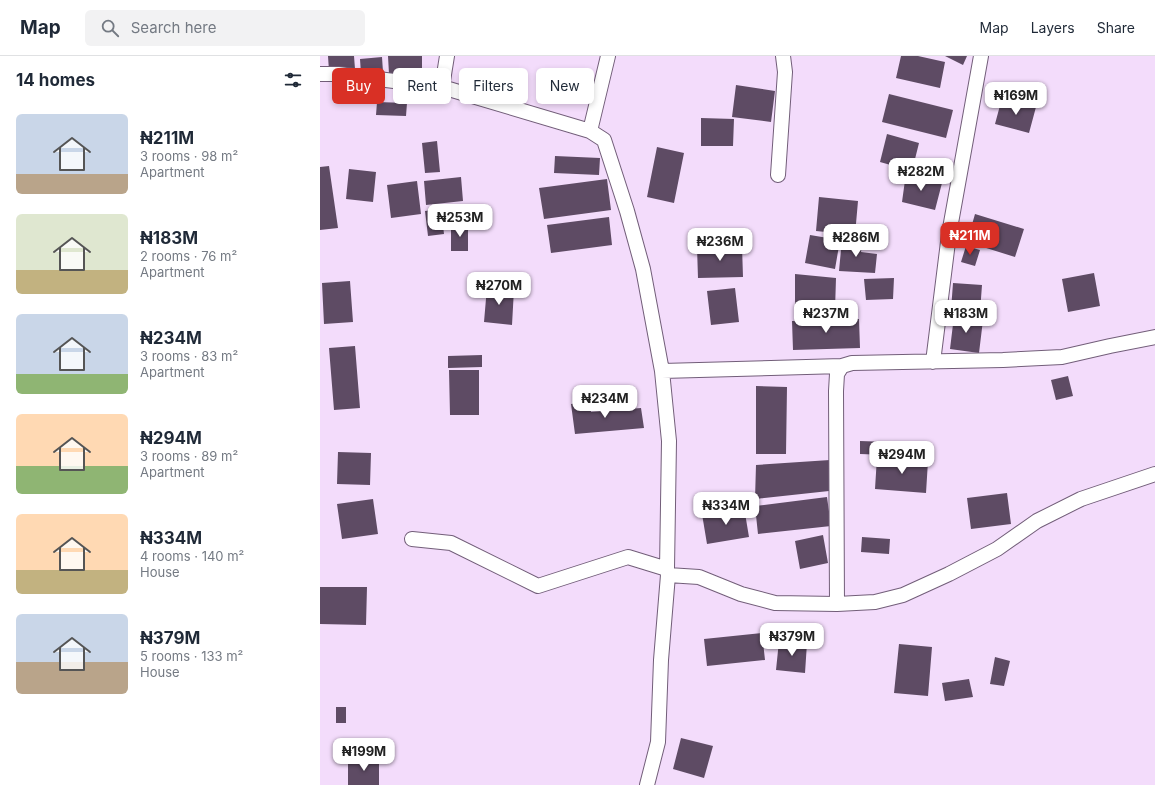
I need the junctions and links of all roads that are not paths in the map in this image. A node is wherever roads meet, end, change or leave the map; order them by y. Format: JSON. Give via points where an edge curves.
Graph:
{"nodes":[{"id":1,"x":447,"y":56,"type":"edge"},
{"id":2,"x":608,"y":56,"type":"edge"},
{"id":3,"x":782,"y":56,"type":"edge"},
{"id":4,"x":981,"y":56,"type":"edge"},
{"id":5,"x":445,"y":68,"type":"edge"},
{"id":6,"x":320,"y":74,"type":"edge"},
{"id":7,"x":393,"y":81,"type":"edge"},
{"id":8,"x":451,"y":90,"type":"edge"},
{"id":9,"x":590,"y":131,"type":"junction"},
{"id":10,"x":778,"y":175,"type":"dead end"},
{"id":11,"x":1155,"y":337,"type":"edge"},
{"id":12,"x":933,"y":362,"type":"junction"},
{"id":13,"x":842,"y":366,"type":"junction"},
{"id":14,"x":662,"y":371,"type":"junction"},
{"id":15,"x":1155,"y":474,"type":"edge"},
{"id":16,"x":412,"y":539,"type":"dead end"},
{"id":17,"x":668,"y":572,"type":"junction"},
{"id":18,"x":837,"y":604,"type":"junction"},
{"id":19,"x":647,"y":785,"type":"edge"}],
"edges":[{"from":1,"to":5,"type":"street"},
{"from":2,"to":9,"type":"street"},
{"from":3,"to":10,"type":"street","via":[[785,72]]},
{"from":4,"to":12,"type":"street","via":[[950,234]]},
{"from":6,"to":7,"type":"street"},
{"from":8,"to":9,"type":"street"},
{"from":9,"to":14,"type":"street","via":[[604,140],[627,211],[643,269]]},
{"from":11,"to":12,"type":"street","via":[[1062,357]]},
{"from":12,"to":13,"type":"street","via":[[852,363]]},
{"from":13,"to":14,"type":"street"},
{"from":13,"to":18,"type":"street","via":[[837,374],[836,391]]},
{"from":14,"to":17,"type":"street","via":[[669,441]]},
{"from":15,"to":18,"type":"street","via":[[1081,499],[1037,521],[997,549],[903,595],[875,602]]},
{"from":16,"to":17,"type":"street","via":[[451,543],[538,586],[628,557]]},
{"from":17,"to":18,"type":"street","via":[[699,577],[741,594],[775,603]]},
{"from":17,"to":19,"type":"street","via":[[658,742]]}]}
